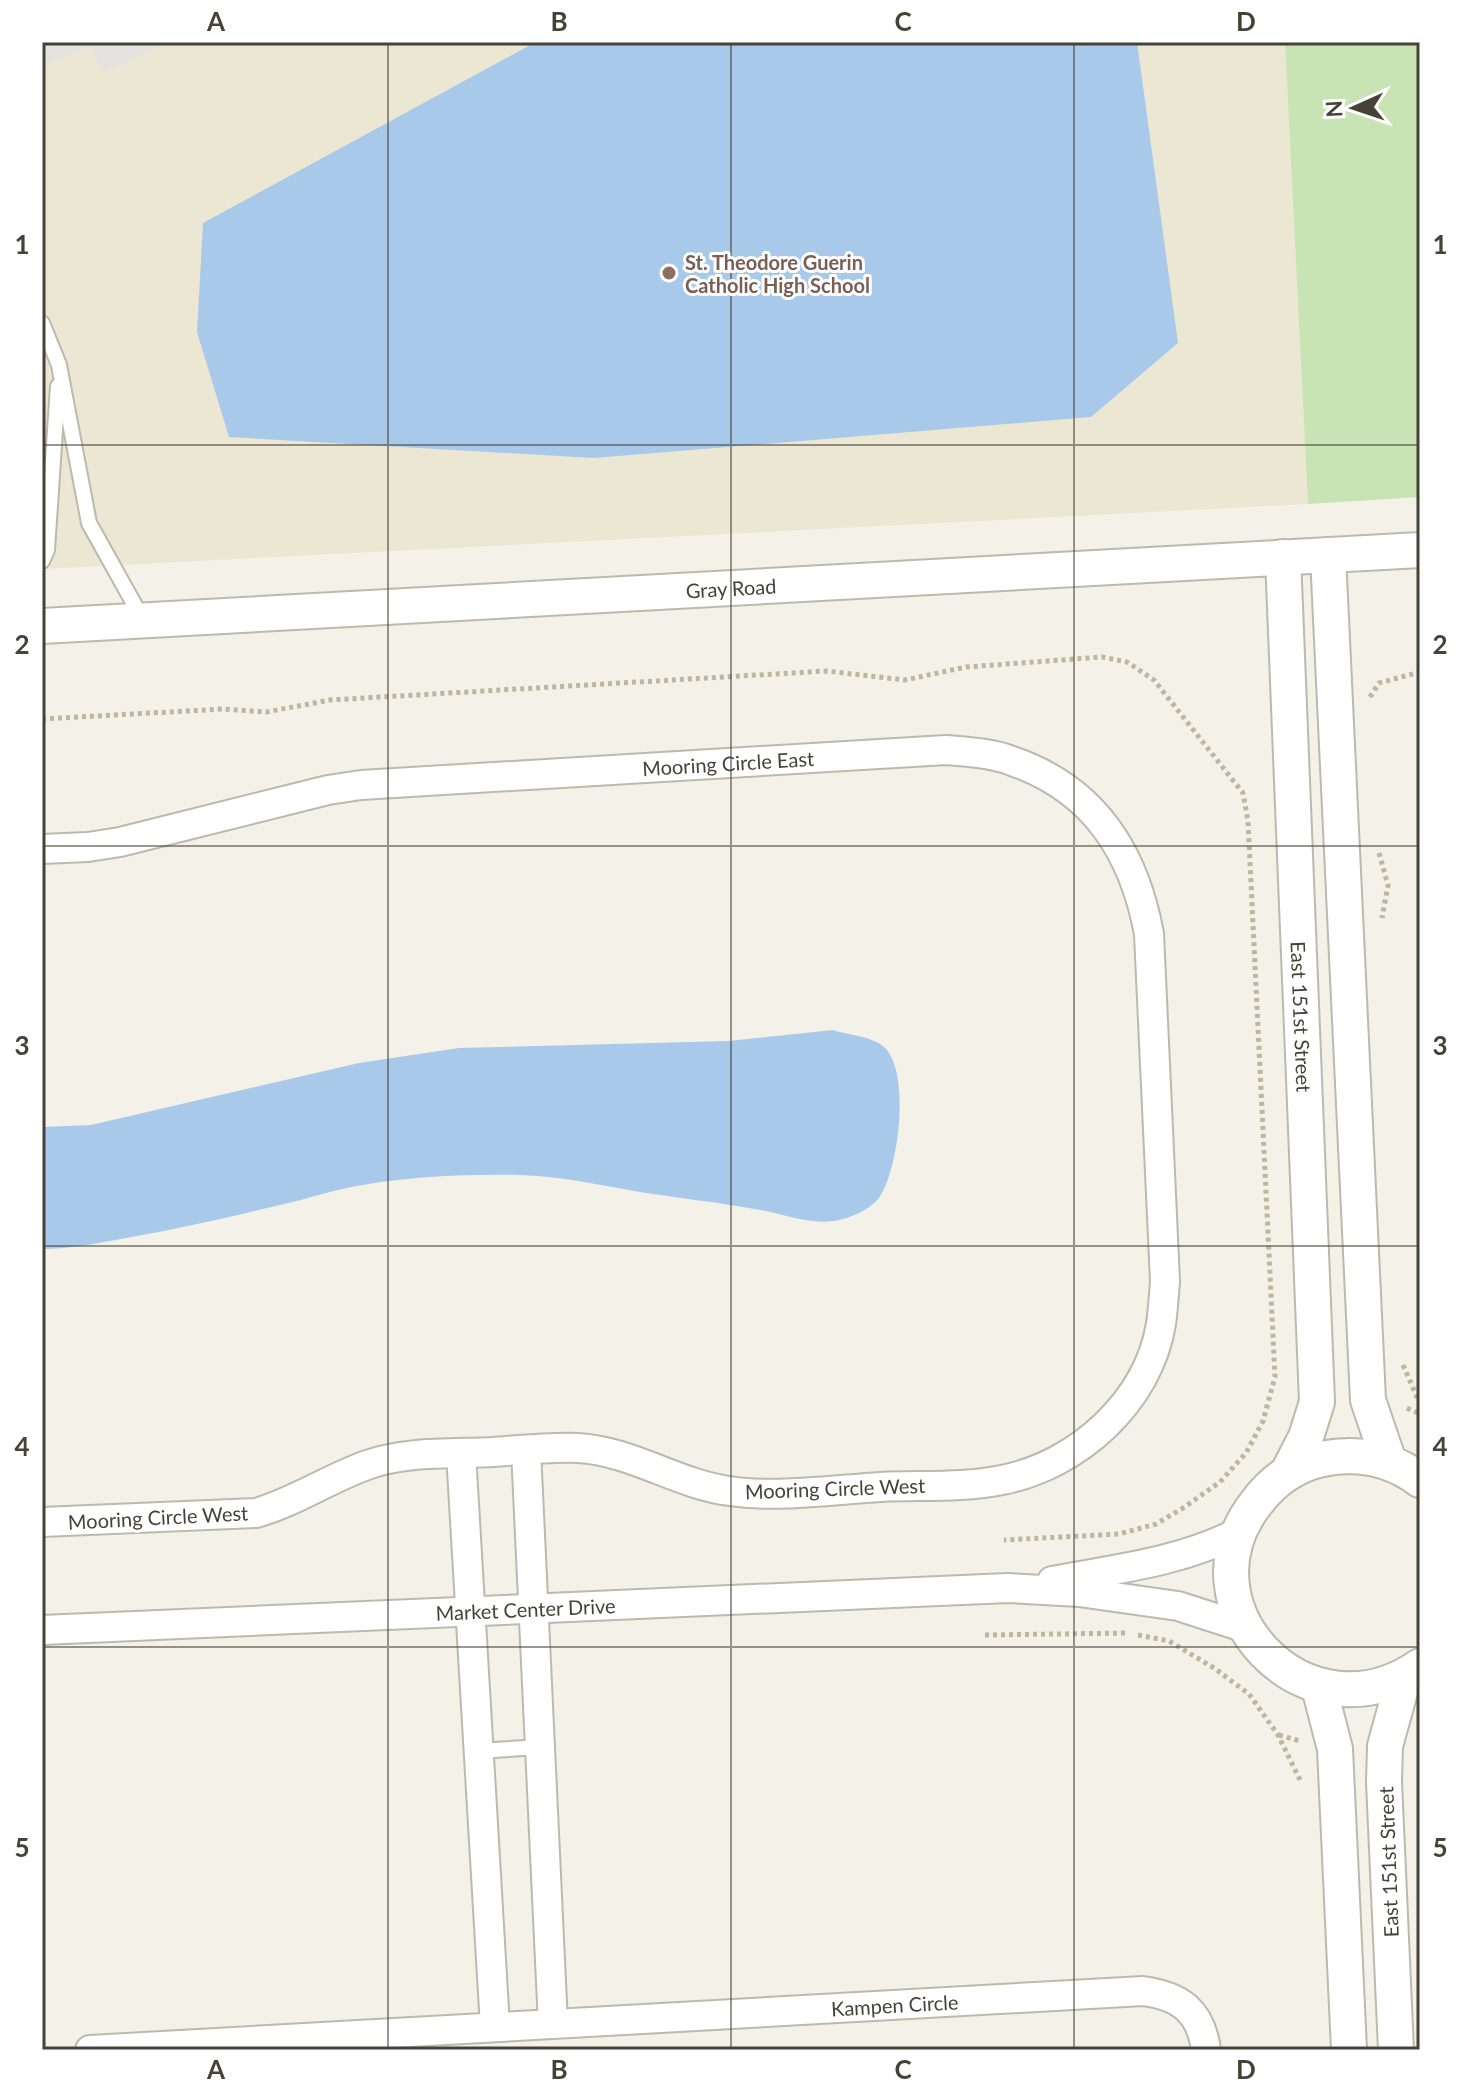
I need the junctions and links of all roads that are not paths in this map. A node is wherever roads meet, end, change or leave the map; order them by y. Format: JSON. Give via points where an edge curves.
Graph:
{"nodes":[{"id":1,"x":42,"y":323,"type":"edge"},
{"id":2,"x":59,"y":365,"type":"junction"},
{"id":3,"x":1420,"y":550,"type":"edge"},
{"id":4,"x":1328,"y":555,"type":"junction"},
{"id":5,"x":1283,"y":557,"type":"junction"},
{"id":6,"x":42,"y":561,"type":"edge"},
{"id":7,"x":143,"y":620,"type":"junction"},
{"id":8,"x":42,"y":626,"type":"edge"},
{"id":9,"x":42,"y":849,"type":"edge"},
{"id":10,"x":1157,"y":1108,"type":"joint"},
{"id":11,"x":526,"y":1450,"type":"junction"},
{"id":12,"x":461,"y":1453,"type":"junction"},
{"id":13,"x":1389,"y":1462,"type":"junction"},
{"id":14,"x":1288,"y":1472,"type":"junction"},
{"id":15,"x":1420,"y":1480,"type":"edge"},
{"id":16,"x":42,"y":1522,"type":"edge"},
{"id":17,"x":1239,"y":1532,"type":"junction"},
{"id":18,"x":1008,"y":1588,"type":"junction"},
{"id":19,"x":533,"y":1608,"type":"junction"},
{"id":20,"x":470,"y":1611,"type":"junction"},
{"id":21,"x":1246,"y":1628,"type":"junction"},
{"id":22,"x":42,"y":1630,"type":"edge"},
{"id":23,"x":1412,"y":1672,"type":"edge"},
{"id":24,"x":1319,"y":1687,"type":"junction"},
{"id":25,"x":540,"y":1747,"type":"junction"},
{"id":26,"x":478,"y":1751,"type":"junction"},
{"id":27,"x":553,"y":2024,"type":"junction"},
{"id":28,"x":495,"y":2027,"type":"junction"},
{"id":29,"x":90,"y":2050,"type":"edge"},
{"id":30,"x":1206,"y":2050,"type":"edge"},
{"id":31,"x":1349,"y":2050,"type":"edge"},
{"id":32,"x":1396,"y":2050,"type":"edge"}],
"edges":[{"from":1,"to":2,"type":"lane"},
{"from":2,"to":6,"type":"lane","via":[[47,550]]},
{"from":2,"to":7,"type":"lane","via":[[89,523]]},
{"from":3,"to":4,"type":"street","name":"Gray Road"},
{"from":4,"to":5,"type":"street","name":"Gray Road"},
{"from":4,"to":13,"type":"street","via":[[1368,1400]]},
{"from":5,"to":7,"type":"street","name":"Gray Road"},
{"from":5,"to":14,"type":"street","name":"East 151st Street","via":[[1317,1402]]},
{"from":7,"to":8,"type":"street","name":"Gray Road"},
{"from":9,"to":10,"type":"street","name":"Mooring Circle East","via":[[120,842],[361,785],[946,750],[1012,760],[1079,799],[1128,859],[1149,934]]},
{"from":10,"to":11,"type":"street","name":"Mooring Circle West","via":[[1165,1281],[1161,1326],[1144,1374],[1118,1413],[1060,1460],[1002,1480],[756,1493],[699,1484],[613,1453]]},
{"from":11,"to":12,"type":"street","name":"Mooring Circle West"},
{"from":11,"to":19,"type":"street"},
{"from":12,"to":16,"type":"street","name":"Mooring Circle West","via":[[370,1464],[256,1513]]},
{"from":12,"to":20,"type":"street"},
{"from":13,"to":14,"type":"street","via":[[1337,1456]]},
{"from":13,"to":15,"type":"street"},
{"from":14,"to":17,"type":"street","via":[[1267,1488]]},
{"from":17,"to":18,"type":"street","name":"Market Center Drive","via":[[1177,1558]]},
{"from":17,"to":21,"type":"street","via":[[1232,1581]]},
{"from":18,"to":19,"type":"street","name":"Market Center Drive"},
{"from":18,"to":21,"type":"street","name":"Market Center Drive","via":[[1178,1606]]},
{"from":19,"to":20,"type":"street","name":"Market Center Drive"},
{"from":19,"to":25,"type":"street"},
{"from":20,"to":22,"type":"street","name":"Market Center Drive"},
{"from":20,"to":26,"type":"street"},
{"from":21,"to":24,"type":"street","via":[[1264,1654]]},
{"from":23,"to":24,"type":"street","via":[[1377,1688]]},
{"from":23,"to":32,"type":"street","name":"East 151st Street","via":[[1393,1708],[1385,1746]]},
{"from":24,"to":31,"type":"street","via":[[1335,1749]]},
{"from":25,"to":26,"type":"lane"},
{"from":25,"to":27,"type":"street"},
{"from":26,"to":28,"type":"street"},
{"from":27,"to":28,"type":"street","name":"Kampen Circle"},
{"from":27,"to":30,"type":"street","name":"Kampen Circle","via":[[1143,1991],[1178,2000],[1190,2010]]},
{"from":28,"to":29,"type":"street","name":"Kampen Circle"}]}
